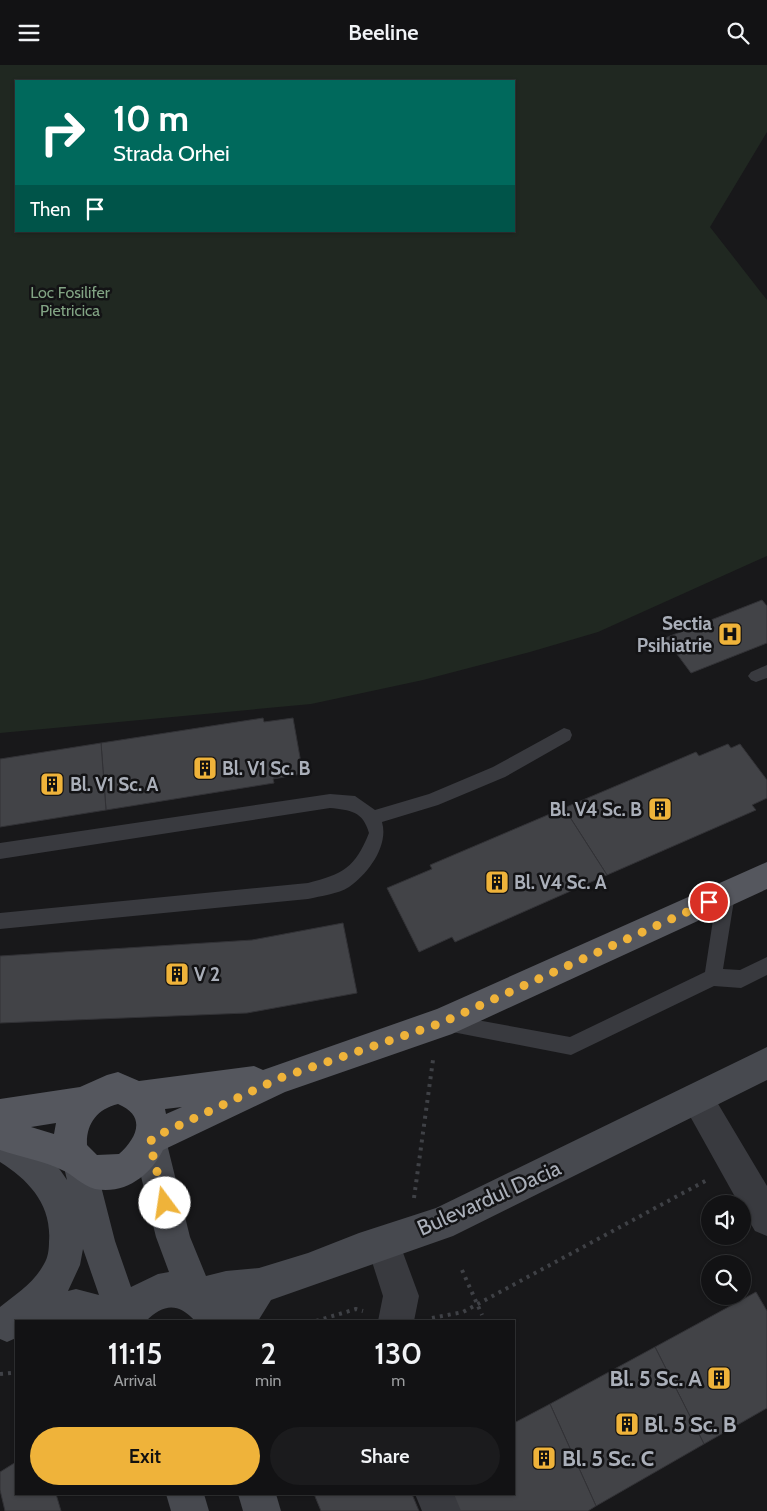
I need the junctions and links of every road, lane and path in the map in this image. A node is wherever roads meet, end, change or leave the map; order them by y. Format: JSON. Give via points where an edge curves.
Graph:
{"nodes":[{"id":1,"x":564,"y":735,"type":"dead end"},
{"id":2,"x":373,"y":818,"type":"junction"},
{"id":3,"x":0,"y":851,"type":"edge"},
{"id":4,"x":767,"y":875,"type":"edge"},
{"id":5,"x":726,"y":894,"type":"junction"},
{"id":6,"x":0,"y":921,"type":"edge"},
{"id":7,"x":767,"y":966,"type":"edge"},
{"id":8,"x":713,"y":977,"type":"junction"},
{"id":9,"x":441,"y":1023,"type":"junction"},
{"id":10,"x":433,"y":1059,"type":"dead end"},
{"id":11,"x":767,"y":1063,"type":"edge"},
{"id":12,"x":280,"y":1078,"type":"junction"},
{"id":13,"x":141,"y":1096,"type":"junction"},
{"id":14,"x":697,"y":1098,"type":"junction"},
{"id":15,"x":84,"y":1103,"type":"junction"},
{"id":16,"x":0,"y":1115,"type":"edge"},
{"id":17,"x":0,"y":1133,"type":"edge"},
{"id":18,"x":151,"y":1141,"type":"junction"},
{"id":19,"x":0,"y":1143,"type":"edge"},
{"id":20,"x":78,"y":1160,"type":"junction"},
{"id":21,"x":735,"y":1165,"type":"junction"},
{"id":22,"x":422,"y":1200,"type":"dead end"},
{"id":23,"x":767,"y":1219,"type":"edge"},
{"id":24,"x":383,"y":1243,"type":"junction"},
{"id":25,"x":462,"y":1270,"type":"dead end"},
{"id":26,"x":259,"y":1286,"type":"junction"},
{"id":27,"x":477,"y":1304,"type":"junction"},
{"id":28,"x":206,"y":1309,"type":"edge"},
{"id":29,"x":482,"y":1315,"type":"dead end"},
{"id":30,"x":16,"y":1320,"type":"edge"},
{"id":31,"x":27,"y":1320,"type":"edge"},
{"id":32,"x":122,"y":1320,"type":"edge"},
{"id":33,"x":125,"y":1320,"type":"edge"},
{"id":34,"x":126,"y":1320,"type":"edge"},
{"id":35,"x":239,"y":1320,"type":"edge"},
{"id":36,"x":319,"y":1320,"type":"edge"},
{"id":37,"x":401,"y":1320,"type":"edge"},
{"id":38,"x":405,"y":1320,"type":"edge"},
{"id":39,"x":411,"y":1320,"type":"edge"},
{"id":40,"x":0,"y":1374,"type":"edge"},
{"id":41,"x":15,"y":1376,"type":"edge"},
{"id":42,"x":184,"y":1495,"type":"edge"},
{"id":43,"x":257,"y":1495,"type":"edge"},
{"id":44,"x":434,"y":1495,"type":"edge"},
{"id":45,"x":190,"y":1511,"type":"edge"},
{"id":46,"x":262,"y":1511,"type":"edge"},
{"id":47,"x":442,"y":1511,"type":"edge"}],
"edges":[{"from":1,"to":2,"type":"lane","via":[[499,772],[432,800]]},
{"from":2,"to":3,"type":"lane","via":[[355,803],[330,801]]},
{"from":2,"to":6,"type":"lane","via":[[377,833],[371,849],[360,867],[342,882],[308,891]]},
{"from":4,"to":5,"type":"main road"},
{"from":5,"to":8,"type":"lane"},
{"from":5,"to":9,"type":"main road"},
{"from":7,"to":8,"type":"lane","via":[[741,979]]},
{"from":8,"to":9,"type":"lane","via":[[571,1046]]},
{"from":9,"to":12,"type":"main road"},
{"from":10,"to":22,"type":"path","via":[[413,1192],[414,1204]]},
{"from":11,"to":14,"type":"main road","name":"Bulevardul Dacia"},
{"from":12,"to":13,"type":"main road"},
{"from":12,"to":18,"type":"main road"},
{"from":13,"to":15,"type":"main road","via":[[112,1089],[94,1095]]},
{"from":13,"to":18,"type":"main road","via":[[150,1108],[154,1122]]},
{"from":14,"to":21,"type":"street"},
{"from":14,"to":24,"type":"main road","name":"Bulevardul Dacia","via":[[485,1204],[441,1224]]},
{"from":15,"to":16,"type":"main road"},
{"from":15,"to":20,"type":"main road","via":[[71,1129],[71,1144]]},
{"from":17,"to":20,"type":"main road"},
{"from":18,"to":20,"type":"main road","via":[[142,1157],[118,1173],[90,1171]]},
{"from":18,"to":28,"type":"main road","via":[[173,1237]]},
{"from":19,"to":30,"type":"main road","via":[[23,1156],[54,1187],[66,1212],[64,1263],[52,1285]]},
{"from":20,"to":33,"type":"main road","via":[[98,1241]]},
{"from":21,"to":23,"type":"street"},
{"from":21,"to":27,"type":"path"},
{"from":24,"to":26,"type":"main road","name":"Bulevardul Dacia"},
{"from":24,"to":38,"type":"street","via":[[401,1296]]},
{"from":25,"to":27,"type":"path"},
{"from":26,"to":28,"type":"main road","name":"Bulevardul Dacia","via":[[226,1289]]},
{"from":26,"to":35,"type":"main road"},
{"from":27,"to":29,"type":"path"},
{"from":27,"to":39,"type":"path","via":[[463,1311]]},
{"from":28,"to":34,"type":"main road","via":[[182,1290],[166,1289],[136,1305]]},
{"from":31,"to":32,"type":"main road","via":[[76,1307]]},
{"from":36,"to":37,"type":"path","via":[[356,1309]]},
{"from":40,"to":41,"type":"path"},
{"from":42,"to":45,"type":"main road"},
{"from":43,"to":46,"type":"main road"},
{"from":44,"to":47,"type":"street"}]}
